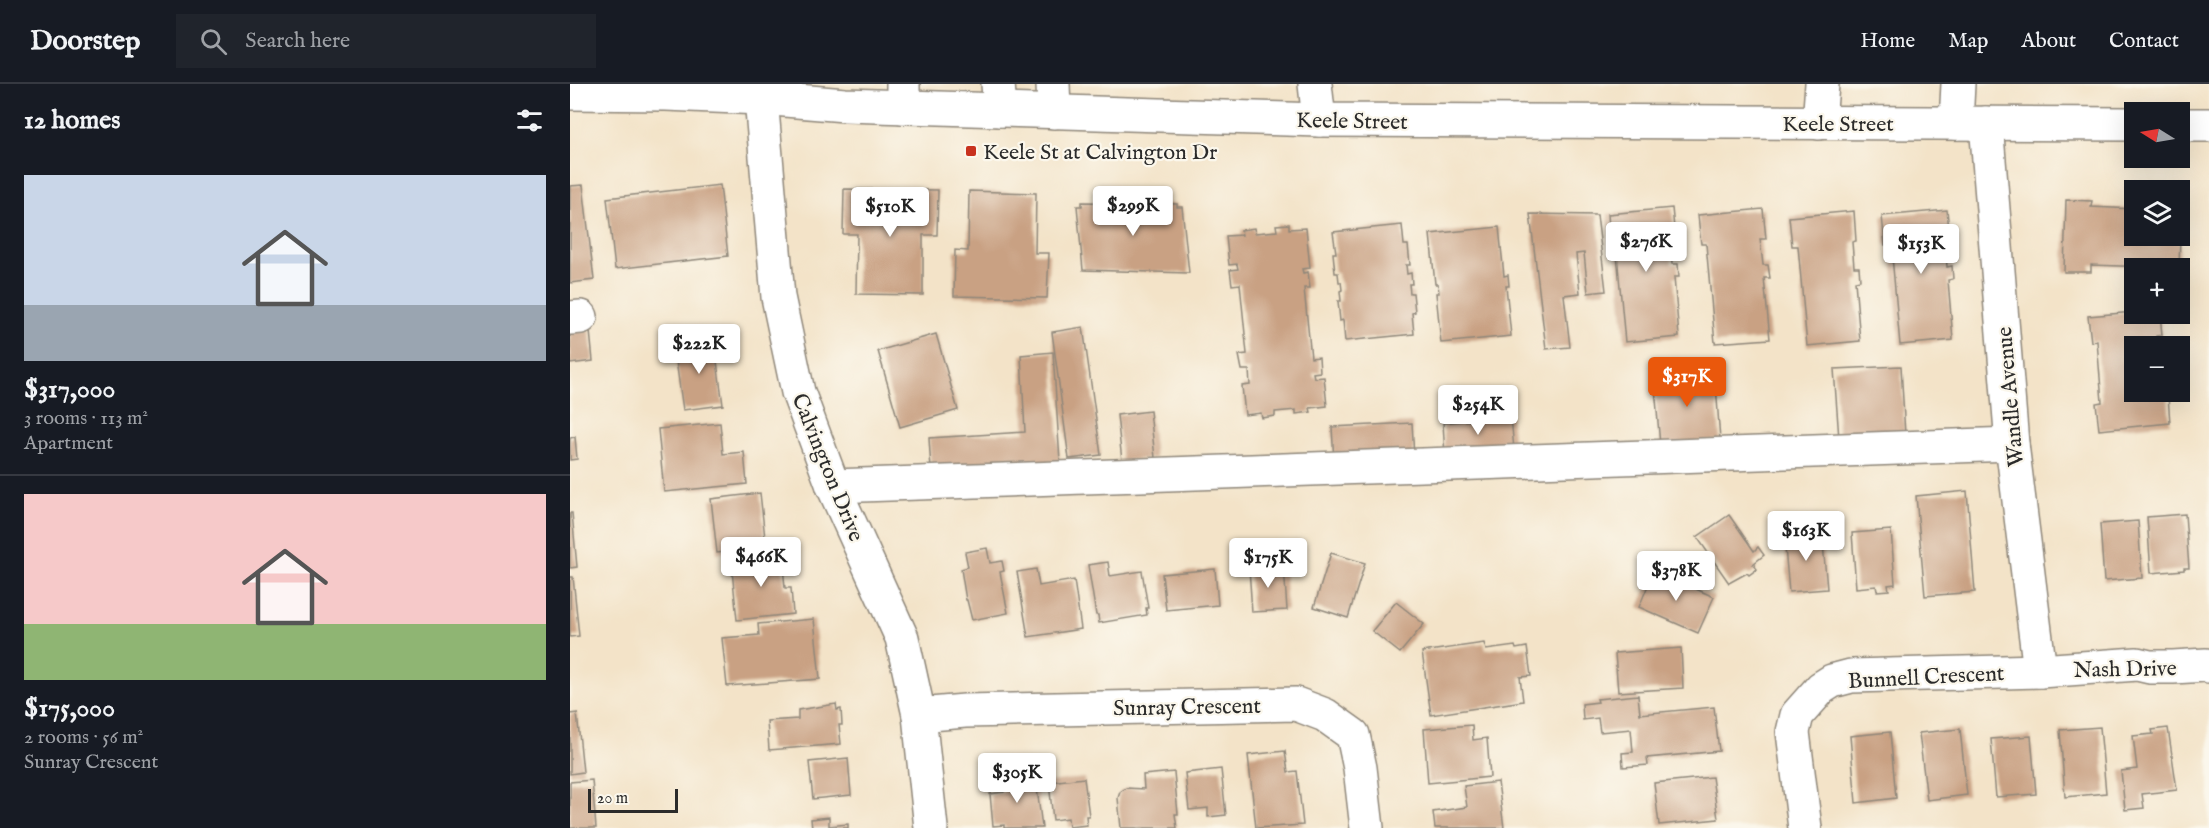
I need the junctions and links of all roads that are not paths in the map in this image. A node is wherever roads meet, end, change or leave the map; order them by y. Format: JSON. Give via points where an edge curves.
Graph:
{"nodes":[{"id":1,"x":1315,"y":84,"type":"edge"},
{"id":2,"x":1822,"y":84,"type":"edge"},
{"id":3,"x":1958,"y":84,"type":"edge"},
{"id":4,"x":667,"y":89,"type":"edge"},
{"id":5,"x":570,"y":93,"type":"edge"},
{"id":6,"x":809,"y":93,"type":"edge"},
{"id":7,"x":903,"y":96,"type":"edge"},
{"id":8,"x":999,"y":97,"type":"edge"},
{"id":9,"x":760,"y":98,"type":"junction"},
{"id":10,"x":1054,"y":98,"type":"edge"},
{"id":11,"x":1319,"y":120,"type":"junction"},
{"id":12,"x":1819,"y":123,"type":"junction"},
{"id":13,"x":1971,"y":123,"type":"junction"},
{"id":14,"x":2124,"y":124,"type":"edge"},
{"id":15,"x":2190,"y":125,"type":"edge"},
{"id":16,"x":2209,"y":125,"type":"edge"},
{"id":17,"x":2012,"y":444,"type":"junction"},
{"id":18,"x":833,"y":486,"type":"junction"},
{"id":19,"x":2209,"y":666,"type":"edge"},
{"id":20,"x":2040,"y":671,"type":"junction"},
{"id":21,"x":919,"y":715,"type":"junction"},
{"id":22,"x":931,"y":828,"type":"edge"},
{"id":23,"x":1367,"y":828,"type":"edge"},
{"id":24,"x":1805,"y":828,"type":"edge"}],
"edges":[{"from":1,"to":11,"type":"street"},
{"from":2,"to":12,"type":"street"},
{"from":3,"to":13,"type":"street","name":"Wandle Avenue"},
{"from":4,"to":5,"type":"street","name":"Keele Street"},
{"from":4,"to":9,"type":"street","name":"Keele Street"},
{"from":6,"to":7,"type":"street","name":"Keele Street"},
{"from":6,"to":9,"type":"street","name":"Keele Street"},
{"from":7,"to":8,"type":"street","name":"Keele Street"},
{"from":8,"to":10,"type":"street","name":"Keele Street"},
{"from":9,"to":18,"type":"street","name":"Calvington Drive","via":[[778,297],[798,392]]},
{"from":10,"to":11,"type":"street","name":"Keele Street"},
{"from":11,"to":12,"type":"street","name":"Keele Street"},
{"from":12,"to":13,"type":"street","name":"Keele Street"},
{"from":13,"to":14,"type":"street","name":"Keele Street"},
{"from":13,"to":17,"type":"street","name":"Wandle Avenue"},
{"from":15,"to":16,"type":"street"},
{"from":17,"to":18,"type":"street"},
{"from":17,"to":20,"type":"street","name":"Wandle Avenue"},
{"from":18,"to":21,"type":"street","name":"Calvington Drive","via":[[902,638]]},
{"from":19,"to":20,"type":"street","name":"Nash Drive","via":[[2137,664]]},
{"from":20,"to":24,"type":"street","name":"Bunnell Crescent","via":[[1851,676],[1821,688],[1797,715],[1793,732]]},
{"from":21,"to":22,"type":"street","name":"Calvington Drive"},
{"from":21,"to":23,"type":"street","name":"Sunray Crescent","via":[[1296,704],[1325,715],[1353,735]]}]}
